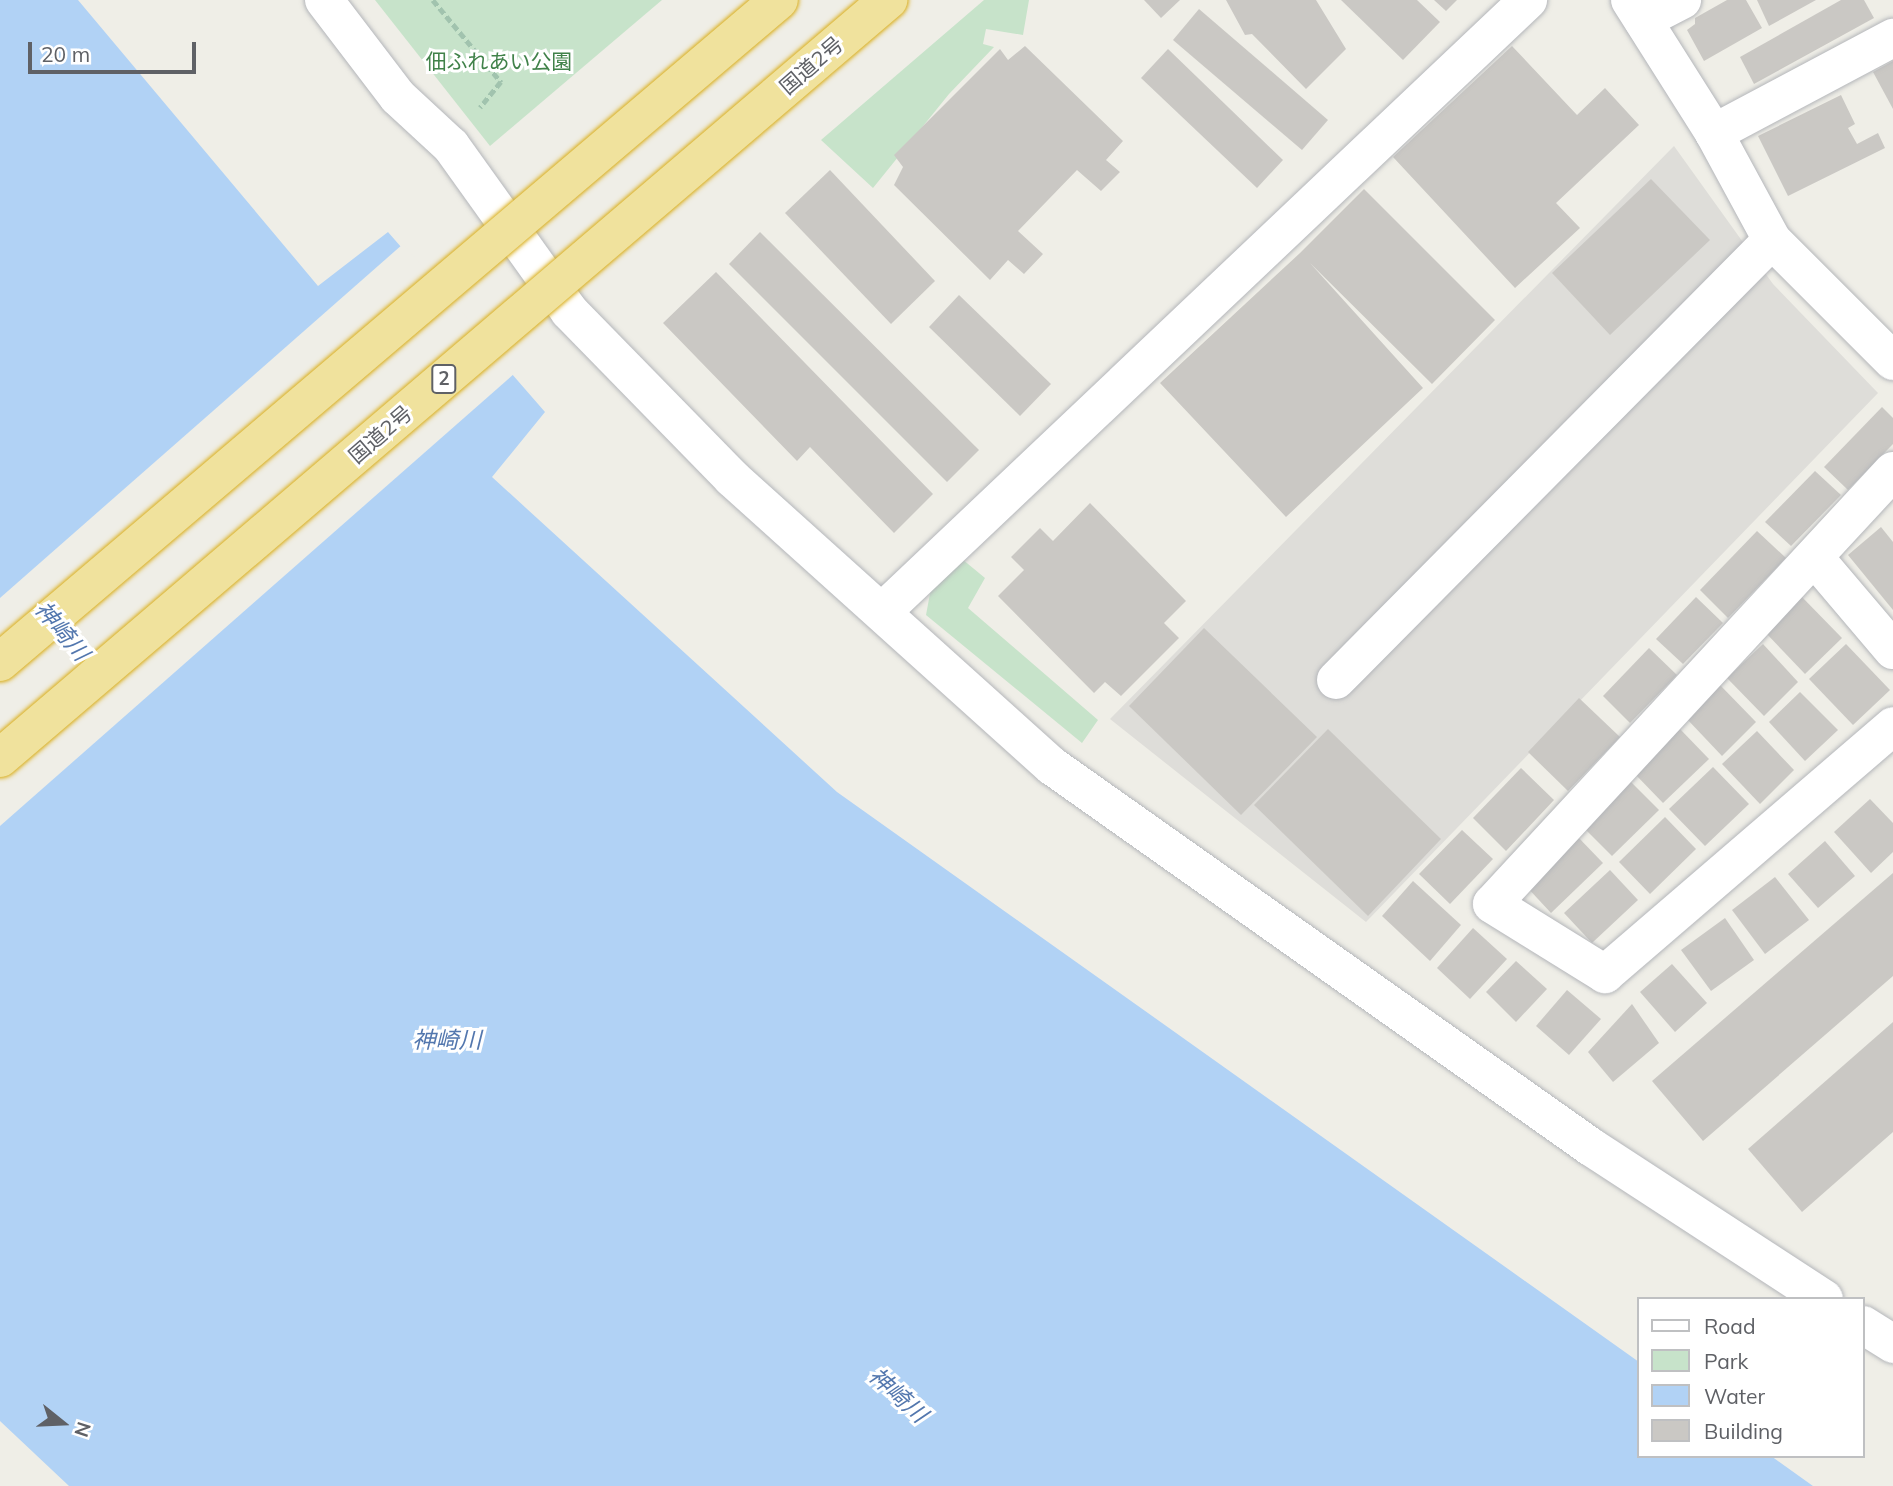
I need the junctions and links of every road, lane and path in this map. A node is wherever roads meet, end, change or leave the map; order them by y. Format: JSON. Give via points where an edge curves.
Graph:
{"nodes":[{"id":1,"x":324,"y":0,"type":"edge"},
{"id":2,"x":433,"y":0,"type":"edge"},
{"id":3,"x":779,"y":0,"type":"edge"},
{"id":4,"x":888,"y":0,"type":"edge"},
{"id":5,"x":1528,"y":0,"type":"edge"},
{"id":6,"x":1682,"y":0,"type":"edge"},
{"id":7,"x":1636,"y":10,"type":"edge"},
{"id":8,"x":1893,"y":37,"type":"edge"},
{"id":9,"x":1714,"y":133,"type":"junction"},
{"id":10,"x":451,"y":146,"type":"junction"},
{"id":11,"x":1772,"y":240,"type":"junction"},
{"id":12,"x":1893,"y":361,"type":"edge"},
{"id":13,"x":1893,"y":471,"type":"edge"},
{"id":14,"x":1814,"y":557,"type":"junction"},
{"id":15,"x":881,"y":612,"type":"junction"},
{"id":16,"x":1893,"y":650,"type":"edge"},
{"id":17,"x":0,"y":662,"type":"edge"},
{"id":18,"x":1336,"y":680,"type":"dead end"},
{"id":19,"x":1893,"y":726,"type":"edge"},
{"id":20,"x":0,"y":758,"type":"edge"},
{"id":21,"x":1821,"y":1297,"type":"edge"},
{"id":22,"x":1865,"y":1326,"type":"edge"},
{"id":23,"x":1893,"y":1344,"type":"edge"}],
"edges":[{"from":1,"to":10,"type":"street","via":[[398,97]]},
{"from":2,"to":10,"type":"path","via":[[501,82]]},
{"from":3,"to":17,"type":"highway","bridge":true},
{"from":4,"to":20,"type":"highway","name":"国道2号","number":"2","bridge":true},
{"from":5,"to":15,"type":"street"},
{"from":6,"to":7,"type":"street"},
{"from":7,"to":9,"type":"street"},
{"from":8,"to":9,"type":"street"},
{"from":9,"to":11,"type":"street"},
{"from":10,"to":15,"type":"street","via":[[569,311],[732,478]]},
{"from":11,"to":12,"type":"street"},
{"from":11,"to":18,"type":"street"},
{"from":13,"to":14,"type":"street"},
{"from":14,"to":16,"type":"street"},
{"from":14,"to":19,"type":"street","via":[[1492,904],[1605,974]]},
{"from":15,"to":21,"type":"street","via":[[1052,766],[1591,1147]]},
{"from":22,"to":23,"type":"street"}]}
